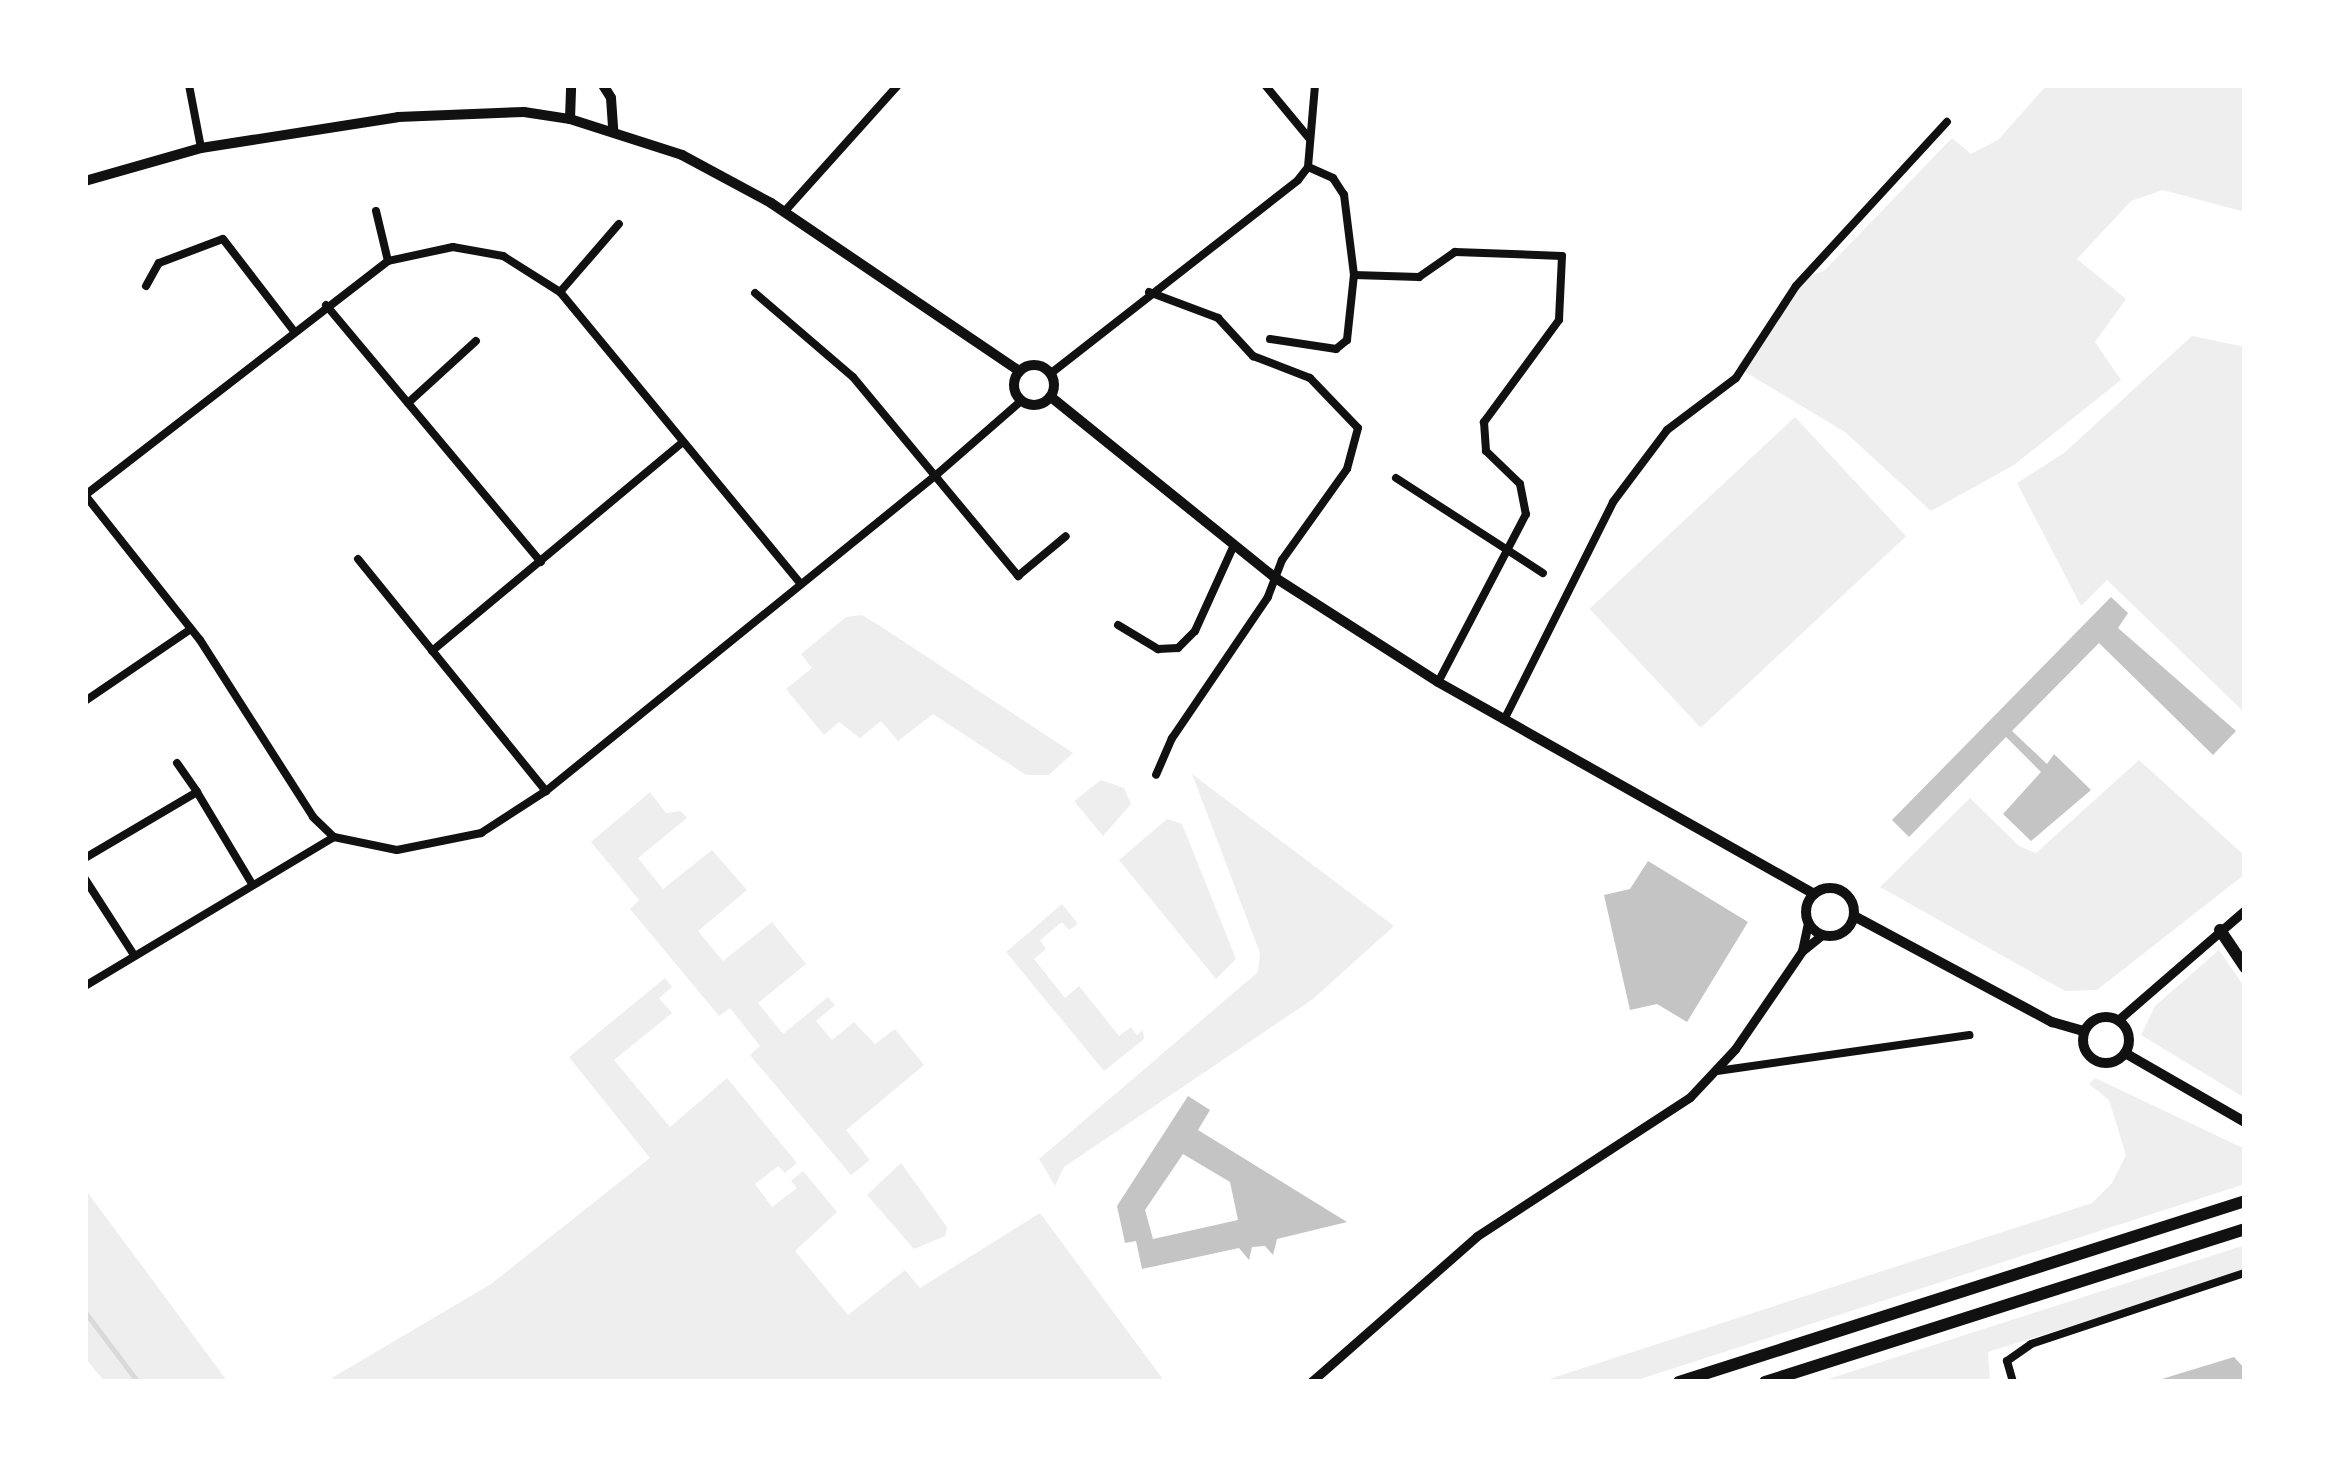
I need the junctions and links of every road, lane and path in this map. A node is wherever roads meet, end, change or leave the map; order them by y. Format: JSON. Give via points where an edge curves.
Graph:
{"nodes":[{"id":1,"x":189,"y":85,"type":"edge"},
{"id":2,"x":571,"y":85,"type":"edge"},
{"id":3,"x":603,"y":85,"type":"edge"},
{"id":4,"x":898,"y":85,"type":"edge"},
{"id":5,"x":1264,"y":85,"type":"edge"},
{"id":6,"x":1315,"y":85,"type":"edge"},
{"id":7,"x":570,"y":119,"type":"junction"},
{"id":8,"x":1947,"y":122,"type":"dead end"},
{"id":9,"x":612,"y":130,"type":"junction"},
{"id":10,"x":1308,"y":138,"type":"junction"},
{"id":11,"x":201,"y":148,"type":"junction"},
{"id":12,"x":1308,"y":167,"type":"junction"},
{"id":13,"x":85,"y":181,"type":"edge"},
{"id":14,"x":376,"y":211,"type":"dead end"},
{"id":15,"x":785,"y":211,"type":"junction"},
{"id":16,"x":619,"y":224,"type":"dead end"},
{"id":17,"x":388,"y":260,"type":"junction"},
{"id":18,"x":1354,"y":275,"type":"junction"},
{"id":19,"x":146,"y":286,"type":"dead end"},
{"id":20,"x":560,"y":292,"type":"junction"},
{"id":21,"x":1149,"y":292,"type":"junction"},
{"id":22,"x":755,"y":293,"type":"dead end"},
{"id":23,"x":326,"y":305,"type":"junction"},
{"id":24,"x":294,"y":330,"type":"junction"},
{"id":25,"x":1270,"y":339,"type":"dead end"},
{"id":26,"x":476,"y":341,"type":"dead end"},
{"id":27,"x":1019,"y":372,"type":"junction"},
{"id":28,"x":1050,"y":374,"type":"junction"},
{"id":29,"x":1051,"y":396,"type":"junction"},
{"id":30,"x":1021,"y":401,"type":"junction"},
{"id":31,"x":408,"y":403,"type":"junction"},
{"id":32,"x":682,"y":443,"type":"junction"},
{"id":33,"x":935,"y":476,"type":"junction"},
{"id":34,"x":1396,"y":478,"type":"dead end"},
{"id":35,"x":85,"y":495,"type":"edge"},
{"id":36,"x":1066,"y":536,"type":"dead end"},
{"id":37,"x":1234,"y":545,"type":"junction"},
{"id":38,"x":1507,"y":554,"type":"junction"},
{"id":39,"x":358,"y":559,"type":"dead end"},
{"id":40,"x":541,"y":562,"type":"junction"},
{"id":41,"x":1543,"y":572,"type":"dead end"},
{"id":42,"x":1274,"y":578,"type":"junction"},
{"id":43,"x":800,"y":583,"type":"junction"},
{"id":44,"x":1118,"y":626,"type":"dead end"},
{"id":45,"x":191,"y":629,"type":"junction"},
{"id":46,"x":432,"y":651,"type":"junction"},
{"id":47,"x":1438,"y":682,"type":"junction"},
{"id":48,"x":85,"y":702,"type":"edge"},
{"id":49,"x":1504,"y":720,"type":"junction"},
{"id":50,"x":177,"y":762,"type":"dead end"},
{"id":51,"x":1156,"y":775,"type":"dead end"},
{"id":52,"x":546,"y":791,"type":"junction"},
{"id":53,"x":196,"y":792,"type":"junction"},
{"id":54,"x":334,"y":837,"type":"junction"},
{"id":55,"x":85,"y":858,"type":"edge"},
{"id":56,"x":85,"y":879,"type":"edge"},
{"id":57,"x":252,"y":884,"type":"junction"},
{"id":58,"x":1814,"y":894,"type":"junction"},
{"id":59,"x":2245,"y":910,"type":"edge"},
{"id":60,"x":1854,"y":916,"type":"junction"},
{"id":61,"x":1808,"y":922,"type":"junction"},
{"id":62,"x":2220,"y":930,"type":"junction"},
{"id":63,"x":1822,"y":935,"type":"junction"},
{"id":64,"x":1802,"y":951,"type":"junction"},
{"id":65,"x":134,"y":955,"type":"junction"},
{"id":66,"x":2245,"y":967,"type":"edge"},
{"id":67,"x":85,"y":986,"type":"edge"},
{"id":68,"x":2118,"y":1020,"type":"junction"},
{"id":69,"x":2084,"y":1031,"type":"junction"},
{"id":70,"x":1970,"y":1035,"type":"dead end"},
{"id":71,"x":2125,"y":1053,"type":"junction"},
{"id":72,"x":1717,"y":1071,"type":"junction"},
{"id":73,"x":2245,"y":1122,"type":"edge"},
{"id":74,"x":2245,"y":1201,"type":"edge"},
{"id":75,"x":2245,"y":1229,"type":"edge"},
{"id":76,"x":2245,"y":1274,"type":"edge"},
{"id":77,"x":1311,"y":1382,"type":"edge"},
{"id":78,"x":1679,"y":1382,"type":"edge"},
{"id":79,"x":1764,"y":1382,"type":"edge"},
{"id":80,"x":2013,"y":1382,"type":"edge"}],
"edges":[{"from":1,"to":11,"type":"street"},
{"from":2,"to":7,"type":"main road"},
{"from":3,"to":9,"type":"main road","via":[[611,98]]},
{"from":4,"to":15,"type":"street"},
{"from":5,"to":10,"type":"street"},
{"from":6,"to":10,"type":"street"},
{"from":7,"to":9,"type":"main road"},
{"from":7,"to":11,"type":"main road","via":[[524,112],[398,116]]},
{"from":8,"to":49,"type":"street","via":[[1796,286],[1736,378],[1667,430],[1613,502]]},
{"from":9,"to":15,"type":"main road","via":[[682,155]]},
{"from":10,"to":12,"type":"street"},
{"from":11,"to":13,"type":"main road"},
{"from":12,"to":18,"type":"street","via":[[1332,178],[1344,196]]},
{"from":12,"to":21,"type":"street"},
{"from":14,"to":17,"type":"street"},
{"from":15,"to":27,"type":"main road"},
{"from":16,"to":20,"type":"street"},
{"from":17,"to":20,"type":"street","via":[[453,247],[503,256]]},
{"from":17,"to":23,"type":"street"},
{"from":18,"to":25,"type":"street","via":[[1347,340],[1336,348]]},
{"from":18,"to":38,"type":"street","via":[[1419,277],[1455,252],[1562,256],[1559,320],[1484,422],[1486,450],[1526,498],[1526,514]]},
{"from":19,"to":24,"type":"street","via":[[159,263],[223,239]]},
{"from":20,"to":32,"type":"street"},
{"from":21,"to":28,"type":"street"},
{"from":21,"to":42,"type":"street","via":[[1218,318],[1253,356],[1310,378],[1358,428],[1347,470]]},
{"from":22,"to":33,"type":"street","via":[[853,377]]},
{"from":23,"to":24,"type":"street"},
{"from":23,"to":31,"type":"street"},
{"from":24,"to":35,"type":"street"},
{"from":26,"to":31,"type":"street"},
{"from":27,"to":28,"type":"main road","via":[[1035,365]]},
{"from":27,"to":30,"type":"main road","via":[[1014,387]]},
{"from":28,"to":29,"type":"main road"},
{"from":29,"to":30,"type":"main road","via":[[1037,406]]},
{"from":29,"to":37,"type":"main road"},
{"from":30,"to":33,"type":"street"},
{"from":31,"to":40,"type":"street"},
{"from":32,"to":40,"type":"street"},
{"from":32,"to":43,"type":"street"},
{"from":33,"to":36,"type":"street","via":[[1018,576]]},
{"from":33,"to":43,"type":"street"},
{"from":34,"to":38,"type":"street"},
{"from":35,"to":45,"type":"street"},
{"from":37,"to":42,"type":"main road"},
{"from":37,"to":44,"type":"street","via":[[1195,631],[1178,648],[1158,649]]},
{"from":38,"to":41,"type":"street"},
{"from":38,"to":47,"type":"street"},
{"from":39,"to":46,"type":"street"},
{"from":40,"to":46,"type":"street"},
{"from":42,"to":47,"type":"main road"},
{"from":42,"to":51,"type":"street","via":[[1268,597],[1172,738]]},
{"from":43,"to":52,"type":"street"},
{"from":45,"to":48,"type":"street"},
{"from":45,"to":54,"type":"street","via":[[312,817]]},
{"from":46,"to":52,"type":"street"},
{"from":47,"to":49,"type":"main road"},
{"from":49,"to":58,"type":"main road"},
{"from":50,"to":53,"type":"street"},
{"from":52,"to":54,"type":"street","via":[[481,833],[442,844],[397,850]]},
{"from":53,"to":55,"type":"street"},
{"from":53,"to":57,"type":"street"},
{"from":54,"to":57,"type":"street"},
{"from":56,"to":65,"type":"street"},
{"from":57,"to":65,"type":"street"},
{"from":58,"to":60,"type":"main road","via":[[1829,888],[1845,893]]},
{"from":58,"to":61,"type":"main road"},
{"from":59,"to":62,"type":"street"},
{"from":60,"to":63,"type":"main road","via":[[1843,932]]},
{"from":60,"to":69,"type":"main road","via":[[2052,1022]]},
{"from":61,"to":63,"type":"main road"},
{"from":61,"to":64,"type":"street"},
{"from":62,"to":66,"type":"highway"},
{"from":62,"to":68,"type":"street"},
{"from":63,"to":64,"type":"street"},
{"from":64,"to":72,"type":"street"},
{"from":65,"to":67,"type":"street"},
{"from":68,"to":69,"type":"main road","via":[[2095,1019]]},
{"from":68,"to":71,"type":"main road","via":[[2128,1032]]},
{"from":69,"to":71,"type":"main road","via":[[2083,1045],[2094,1060],[2112,1062]]},
{"from":70,"to":72,"type":"street"},
{"from":71,"to":73,"type":"main road"},
{"from":72,"to":77,"type":"street","via":[[1665,1116],[1454,1254]]},
{"from":74,"to":78,"type":"highway"},
{"from":75,"to":79,"type":"highway"},
{"from":76,"to":80,"type":"street","via":[[2031,1344],[2007,1361]]}]}
